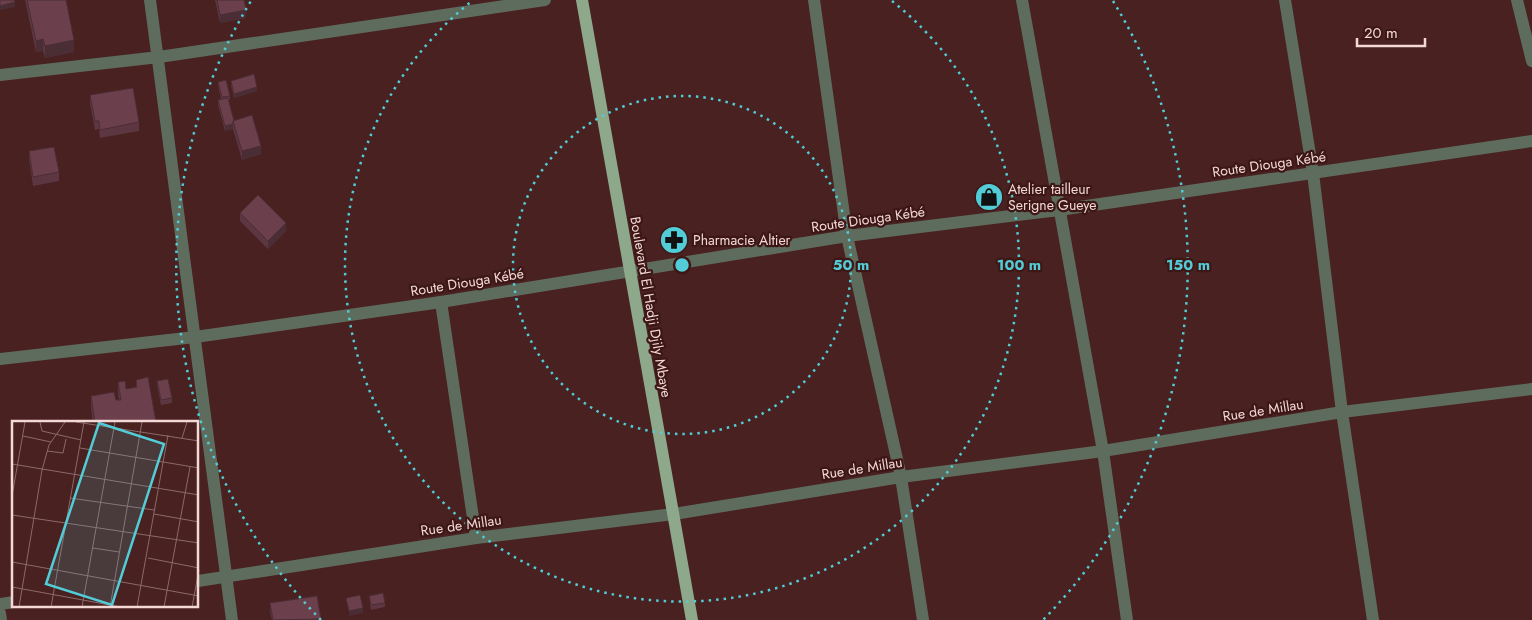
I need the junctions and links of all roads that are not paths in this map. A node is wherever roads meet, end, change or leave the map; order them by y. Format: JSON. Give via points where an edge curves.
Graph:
{"nodes":[{"id":1,"x":150,"y":0,"type":"edge"},
{"id":2,"x":545,"y":0,"type":"edge"},
{"id":3,"x":582,"y":0,"type":"edge"},
{"id":4,"x":814,"y":0,"type":"edge"},
{"id":5,"x":1022,"y":0,"type":"edge"},
{"id":6,"x":1284,"y":0,"type":"edge"},
{"id":7,"x":1517,"y":0,"type":"edge"},
{"id":8,"x":159,"y":57,"type":"junction"},
{"id":9,"x":1532,"y":61,"type":"edge"},
{"id":10,"x":0,"y":75,"type":"edge"},
{"id":11,"x":1532,"y":141,"type":"edge"},
{"id":12,"x":1313,"y":173,"type":"junction"},
{"id":13,"x":1060,"y":210,"type":"junction"},
{"id":14,"x":847,"y":236,"type":"junction"},
{"id":15,"x":629,"y":271,"type":"junction"},
{"id":16,"x":441,"y":302,"type":"junction"},
{"id":17,"x":195,"y":337,"type":"junction"},
{"id":18,"x":0,"y":359,"type":"edge"},
{"id":19,"x":1532,"y":389,"type":"edge"},
{"id":20,"x":1342,"y":412,"type":"junction"},
{"id":21,"x":1104,"y":451,"type":"junction"},
{"id":22,"x":902,"y":476,"type":"junction"},
{"id":23,"x":674,"y":514,"type":"junction"},
{"id":24,"x":476,"y":538,"type":"junction"},
{"id":25,"x":227,"y":578,"type":"junction"},
{"id":26,"x":199,"y":581,"type":"edge"},
{"id":27,"x":0,"y":613,"type":"edge"},
{"id":28,"x":1,"y":620,"type":"edge"},
{"id":29,"x":232,"y":620,"type":"edge"},
{"id":30,"x":692,"y":620,"type":"edge"},
{"id":31,"x":923,"y":620,"type":"edge"},
{"id":32,"x":1127,"y":620,"type":"edge"},
{"id":33,"x":1373,"y":620,"type":"edge"}],
"edges":[{"from":1,"to":8,"type":"street"},
{"from":2,"to":8,"type":"street"},
{"from":3,"to":15,"type":"main road","name":"Boulevard El Hadji Djily Mbaye"},
{"from":4,"to":14,"type":"street"},
{"from":5,"to":13,"type":"street"},
{"from":6,"to":12,"type":"street"},
{"from":7,"to":9,"type":"street"},
{"from":8,"to":10,"type":"street"},
{"from":8,"to":17,"type":"street"},
{"from":11,"to":12,"type":"street","name":"Route Diouga Kébé"},
{"from":12,"to":13,"type":"street","name":"Route Diouga Kébé"},
{"from":12,"to":20,"type":"street"},
{"from":13,"to":14,"type":"street","name":"Route Diouga Kébé"},
{"from":13,"to":21,"type":"street"},
{"from":14,"to":15,"type":"street","name":"Route Diouga Kébé"},
{"from":14,"to":22,"type":"street"},
{"from":15,"to":16,"type":"street","name":"Route Diouga Kébé"},
{"from":15,"to":23,"type":"main road","name":"Boulevard El Hadji Djily Mbaye"},
{"from":16,"to":17,"type":"street","name":"Route Diouga Kébé"},
{"from":16,"to":24,"type":"street"},
{"from":17,"to":18,"type":"street","name":"Route Diouga Kébé"},
{"from":17,"to":25,"type":"street"},
{"from":19,"to":20,"type":"street","name":"Rue de Millau"},
{"from":20,"to":21,"type":"street","name":"Rue de Millau"},
{"from":20,"to":33,"type":"street"},
{"from":21,"to":22,"type":"street","name":"Rue de Millau"},
{"from":21,"to":32,"type":"street"},
{"from":22,"to":23,"type":"street","name":"Rue de Millau"},
{"from":22,"to":31,"type":"street"},
{"from":23,"to":24,"type":"street","name":"Rue de Millau"},
{"from":23,"to":30,"type":"main road","name":"Boulevard El Hadji Djily Mbaye"},
{"from":24,"to":25,"type":"street","name":"Rue de Millau"},
{"from":25,"to":26,"type":"street","name":"Rue de Millau"},
{"from":25,"to":29,"type":"street"},
{"from":27,"to":28,"type":"street"}]}
